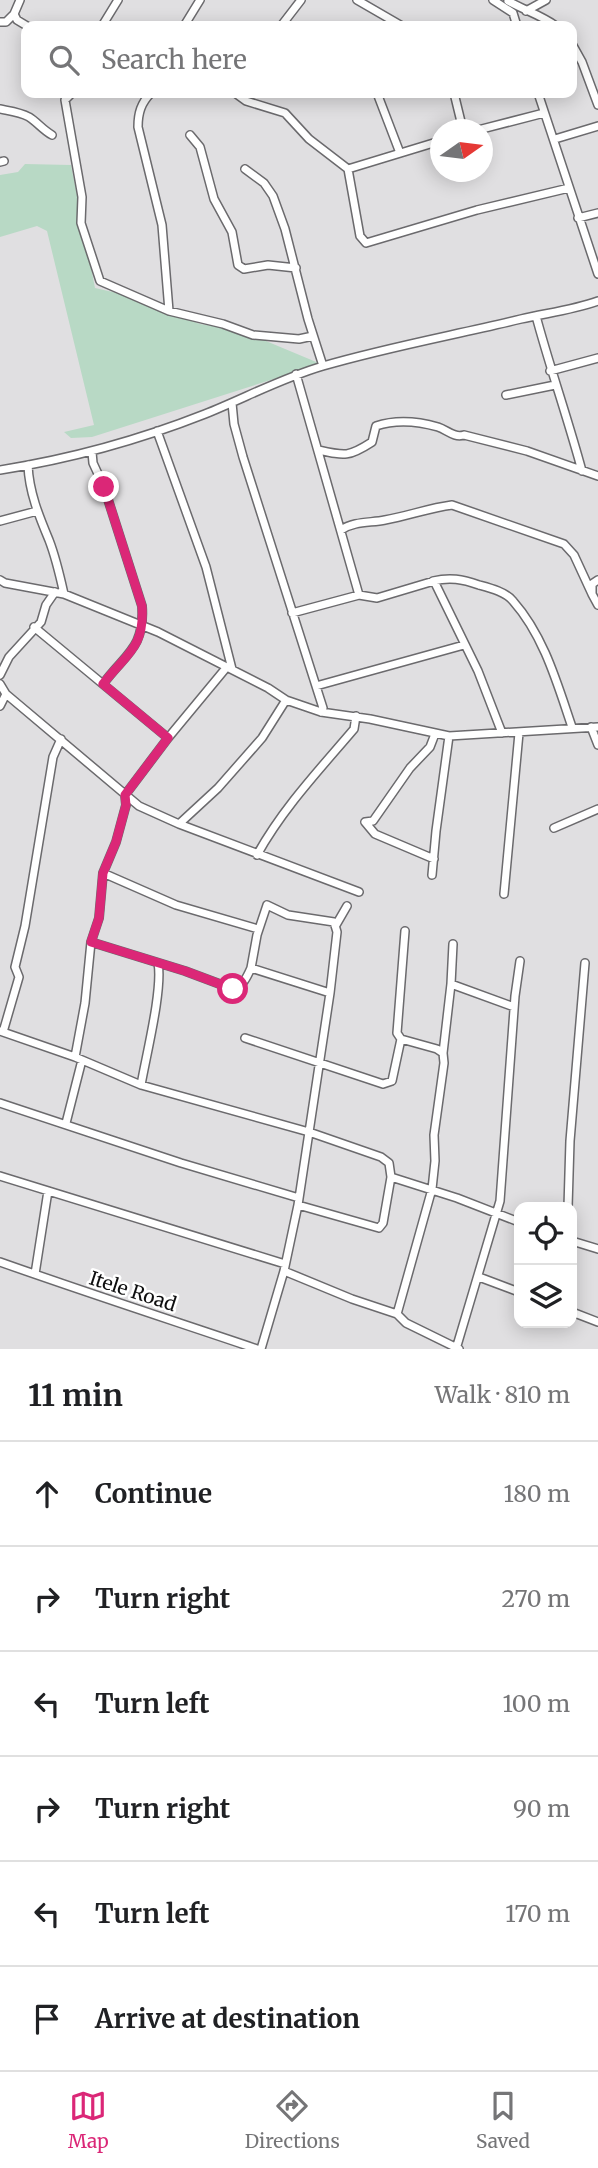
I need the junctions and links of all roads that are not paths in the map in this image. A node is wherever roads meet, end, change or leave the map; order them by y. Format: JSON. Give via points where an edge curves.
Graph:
{"nodes":[{"id":1,"x":20,"y":0,"type":"edge"},
{"id":2,"x":118,"y":0,"type":"edge"},
{"id":3,"x":200,"y":0,"type":"edge"},
{"id":4,"x":301,"y":0,"type":"edge"},
{"id":5,"x":357,"y":0,"type":"edge"},
{"id":6,"x":493,"y":0,"type":"edge"},
{"id":7,"x":509,"y":0,"type":"edge"},
{"id":8,"x":546,"y":0,"type":"edge"},
{"id":9,"x":526,"y":11,"type":"junction"},
{"id":10,"x":513,"y":13,"type":"junction"},
{"id":11,"x":14,"y":14,"type":"junction"},
{"id":12,"x":105,"y":21,"type":"edge"},
{"id":13,"x":187,"y":21,"type":"edge"},
{"id":14,"x":285,"y":21,"type":"edge"},
{"id":15,"x":393,"y":21,"type":"edge"},
{"id":16,"x":515,"y":21,"type":"edge"},
{"id":17,"x":548,"y":21,"type":"edge"},
{"id":18,"x":0,"y":22,"type":"edge"},
{"id":19,"x":21,"y":22,"type":"edge"},
{"id":20,"x":577,"y":53,"type":"edge"},
{"id":21,"x":67,"y":98,"type":"edge"},
{"id":22,"x":145,"y":98,"type":"edge"},
{"id":23,"x":242,"y":98,"type":"edge"},
{"id":24,"x":379,"y":98,"type":"edge"},
{"id":25,"x":455,"y":98,"type":"edge"},
{"id":26,"x":540,"y":98,"type":"edge"},
{"id":27,"x":598,"y":105,"type":"edge"},
{"id":28,"x":0,"y":108,"type":"edge"},
{"id":29,"x":544,"y":113,"type":"junction"},
{"id":30,"x":598,"y":117,"type":"edge"},
{"id":31,"x":460,"y":119,"type":"edge"},
{"id":32,"x":493,"y":126,"type":"edge"},
{"id":33,"x":595,"y":127,"type":"edge"},
{"id":34,"x":52,"y":135,"type":"dead end"},
{"id":35,"x":190,"y":135,"type":"dead end"},
{"id":36,"x":555,"y":139,"type":"junction"},
{"id":37,"x":430,"y":144,"type":"edge"},
{"id":38,"x":400,"y":153,"type":"junction"},
{"id":39,"x":245,"y":169,"type":"dead end"},
{"id":40,"x":348,"y":169,"type":"junction"},
{"id":41,"x":569,"y":188,"type":"junction"},
{"id":42,"x":598,"y":213,"type":"edge"},
{"id":43,"x":578,"y":218,"type":"junction"},
{"id":44,"x":296,"y":268,"type":"junction"},
{"id":45,"x":598,"y":274,"type":"edge"},
{"id":46,"x":598,"y":301,"type":"edge"},
{"id":47,"x":169,"y":311,"type":"junction"},
{"id":48,"x":536,"y":316,"type":"junction"},
{"id":49,"x":313,"y":336,"type":"junction"},
{"id":50,"x":598,"y":358,"type":"edge"},
{"id":51,"x":323,"y":366,"type":"junction"},
{"id":52,"x":550,"y":371,"type":"junction"},
{"id":53,"x":296,"y":374,"type":"junction"},
{"id":54,"x":555,"y":385,"type":"junction"},
{"id":55,"x":506,"y":395,"type":"dead end"},
{"id":56,"x":232,"y":403,"type":"junction"},
{"id":57,"x":157,"y":431,"type":"junction"},
{"id":58,"x":319,"y":450,"type":"junction"},
{"id":59,"x":92,"y":452,"type":"junction"},
{"id":60,"x":28,"y":465,"type":"junction"},
{"id":61,"x":0,"y":470,"type":"edge"},
{"id":62,"x":582,"y":471,"type":"junction"},
{"id":63,"x":598,"y":476,"type":"edge"},
{"id":64,"x":37,"y":512,"type":"junction"},
{"id":65,"x":0,"y":521,"type":"edge"},
{"id":66,"x":341,"y":530,"type":"junction"},
{"id":67,"x":0,"y":580,"type":"edge"},
{"id":68,"x":598,"y":580,"type":"edge"},
{"id":69,"x":428,"y":582,"type":"junction"},
{"id":70,"x":55,"y":592,"type":"junction"},
{"id":71,"x":64,"y":594,"type":"junction"},
{"id":72,"x":592,"y":594,"type":"junction"},
{"id":73,"x":359,"y":595,"type":"junction"},
{"id":74,"x":598,"y":605,"type":"edge"},
{"id":75,"x":292,"y":612,"type":"junction"},
{"id":76,"x":143,"y":626,"type":"junction"},
{"id":77,"x":34,"y":627,"type":"junction"},
{"id":78,"x":464,"y":645,"type":"junction"},
{"id":79,"x":229,"y":668,"type":"junction"},
{"id":80,"x":0,"y":675,"type":"edge"},
{"id":81,"x":0,"y":684,"type":"edge"},
{"id":82,"x":103,"y":684,"type":"junction"},
{"id":83,"x":316,"y":686,"type":"junction"},
{"id":84,"x":6,"y":694,"type":"junction"},
{"id":85,"x":286,"y":700,"type":"junction"},
{"id":86,"x":0,"y":706,"type":"edge"},
{"id":87,"x":321,"y":712,"type":"junction"},
{"id":88,"x":356,"y":716,"type":"junction"},
{"id":89,"x":572,"y":727,"type":"junction"},
{"id":90,"x":595,"y":727,"type":"edge"},
{"id":91,"x":502,"y":733,"type":"junction"},
{"id":92,"x":519,"y":733,"type":"junction"},
{"id":93,"x":435,"y":734,"type":"junction"},
{"id":94,"x":449,"y":736,"type":"junction"},
{"id":95,"x":168,"y":738,"type":"junction"},
{"id":96,"x":61,"y":739,"type":"junction"},
{"id":97,"x":598,"y":745,"type":"edge"},
{"id":98,"x":125,"y":795,"type":"junction"},
{"id":99,"x":598,"y":809,"type":"edge"},
{"id":100,"x":179,"y":824,"type":"junction"},
{"id":101,"x":554,"y":828,"type":"dead end"},
{"id":102,"x":257,"y":855,"type":"junction"},
{"id":103,"x":434,"y":859,"type":"junction"},
{"id":104,"x":103,"y":873,"type":"junction"},
{"id":105,"x":432,"y":875,"type":"dead end"},
{"id":106,"x":359,"y":892,"type":"dead end"},
{"id":107,"x":503,"y":894,"type":"dead end"},
{"id":108,"x":347,"y":906,"type":"dead end"},
{"id":109,"x":336,"y":925,"type":"junction"},
{"id":110,"x":258,"y":929,"type":"junction"},
{"id":111,"x":405,"y":931,"type":"dead end"},
{"id":112,"x":91,"y":942,"type":"junction"},
{"id":113,"x":453,"y":944,"type":"dead end"},
{"id":114,"x":520,"y":961,"type":"dead end"},
{"id":115,"x":158,"y":963,"type":"junction"},
{"id":116,"x":584,"y":963,"type":"dead end"},
{"id":117,"x":251,"y":968,"type":"junction"},
{"id":118,"x":451,"y":984,"type":"junction"},
{"id":119,"x":330,"y":993,"type":"junction"},
{"id":120,"x":514,"y":1007,"type":"junction"},
{"id":121,"x":1,"y":1032,"type":"edge"},
{"id":122,"x":245,"y":1038,"type":"dead end"},
{"id":123,"x":401,"y":1039,"type":"junction"},
{"id":124,"x":443,"y":1053,"type":"junction"},
{"id":125,"x":79,"y":1058,"type":"junction"},
{"id":126,"x":320,"y":1062,"type":"junction"},
{"id":127,"x":141,"y":1085,"type":"junction"},
{"id":128,"x":0,"y":1103,"type":"edge"},
{"id":129,"x":66,"y":1123,"type":"junction"},
{"id":130,"x":309,"y":1132,"type":"junction"},
{"id":131,"x":0,"y":1176,"type":"edge"},
{"id":132,"x":391,"y":1177,"type":"junction"},
{"id":133,"x":432,"y":1189,"type":"junction"},
{"id":134,"x":48,"y":1191,"type":"junction"},
{"id":135,"x":298,"y":1202,"type":"junction"},
{"id":136,"x":568,"y":1202,"type":"edge"},
{"id":137,"x":496,"y":1214,"type":"junction"},
{"id":138,"x":514,"y":1220,"type":"edge"},
{"id":139,"x":577,"y":1243,"type":"edge"},
{"id":140,"x":598,"y":1249,"type":"edge"},
{"id":141,"x":0,"y":1262,"type":"edge"},
{"id":142,"x":284,"y":1267,"type":"junction"},
{"id":143,"x":35,"y":1274,"type":"junction"},
{"id":144,"x":479,"y":1277,"type":"junction"},
{"id":145,"x":514,"y":1290,"type":"edge"},
{"id":146,"x":397,"y":1314,"type":"junction"},
{"id":147,"x":577,"y":1314,"type":"edge"},
{"id":148,"x":598,"y":1322,"type":"edge"},
{"id":149,"x":259,"y":1349,"type":"edge"},
{"id":150,"x":458,"y":1349,"type":"edge"}],
"edges":[{"from":1,"to":11,"type":"street"},
{"from":2,"to":12,"type":"street"},
{"from":3,"to":13,"type":"street"},
{"from":4,"to":14,"type":"street"},
{"from":5,"to":15,"type":"street"},
{"from":6,"to":10,"type":"street"},
{"from":7,"to":9,"type":"street"},
{"from":7,"to":10,"type":"street"},
{"from":8,"to":9,"type":"street"},
{"from":9,"to":17,"type":"street"},
{"from":10,"to":16,"type":"street"},
{"from":11,"to":18,"type":"street"},
{"from":11,"to":19,"type":"street"},
{"from":20,"to":27,"type":"street"},
{"from":21,"to":47,"type":"street","via":[[82,197],[81,223],[100,281]]},
{"from":22,"to":47,"type":"street","via":[[138,112],[138,127],[162,225]]},
{"from":23,"to":40,"type":"street","via":[[285,113]]},
{"from":24,"to":38,"type":"street"},
{"from":25,"to":31,"type":"street"},
{"from":26,"to":29,"type":"street"},
{"from":28,"to":34,"type":"street","via":[[32,119]]},
{"from":29,"to":32,"type":"street"},
{"from":29,"to":36,"type":"street"},
{"from":30,"to":33,"type":"street"},
{"from":33,"to":36,"type":"street"},
{"from":35,"to":44,"type":"street","via":[[200,147],[214,199],[232,232],[238,265],[244,269],[268,265]]},
{"from":36,"to":41,"type":"street"},
{"from":37,"to":38,"type":"street"},
{"from":38,"to":40,"type":"street"},
{"from":39,"to":44,"type":"street","via":[[264,183],[272,196]]},
{"from":40,"to":41,"type":"street","via":[[360,236],[366,243]]},
{"from":41,"to":43,"type":"street"},
{"from":42,"to":43,"type":"street"},
{"from":43,"to":45,"type":"street"},
{"from":44,"to":49,"type":"street"},
{"from":46,"to":48,"type":"street"},
{"from":47,"to":49,"type":"street","via":[[253,335]]},
{"from":48,"to":51,"type":"street"},
{"from":48,"to":52,"type":"street"},
{"from":49,"to":51,"type":"street"},
{"from":50,"to":52,"type":"street"},
{"from":51,"to":53,"type":"street"},
{"from":52,"to":54,"type":"street"},
{"from":53,"to":56,"type":"street"},
{"from":53,"to":58,"type":"street"},
{"from":54,"to":55,"type":"street"},
{"from":54,"to":62,"type":"street"},
{"from":56,"to":57,"type":"street"},
{"from":56,"to":75,"type":"street","via":[[243,457]]},
{"from":57,"to":59,"type":"street"},
{"from":57,"to":79,"type":"street","via":[[206,567]]},
{"from":58,"to":62,"type":"street","via":[[343,456],[360,450],[372,442],[376,426],[396,420],[527,452]]},
{"from":58,"to":66,"type":"street"},
{"from":59,"to":60,"type":"street"},
{"from":59,"to":76,"type":"street","via":[[142,606]]},
{"from":60,"to":61,"type":"street"},
{"from":60,"to":64,"type":"street"},
{"from":62,"to":63,"type":"street"},
{"from":64,"to":65,"type":"street"},
{"from":64,"to":71,"type":"street"},
{"from":66,"to":72,"type":"street","via":[[452,505],[564,544]]},
{"from":66,"to":73,"type":"street"},
{"from":67,"to":70,"type":"street"},
{"from":68,"to":72,"type":"street","via":[[592,584]]},
{"from":69,"to":73,"type":"street","via":[[377,598]]},
{"from":69,"to":78,"type":"street","via":[[434,581]]},
{"from":69,"to":89,"type":"street","via":[[464,579],[513,600],[534,626]]},
{"from":70,"to":71,"type":"street"},
{"from":70,"to":77,"type":"street"},
{"from":71,"to":76,"type":"street"},
{"from":72,"to":74,"type":"street"},
{"from":73,"to":75,"type":"street"},
{"from":75,"to":83,"type":"street"},
{"from":76,"to":79,"type":"street"},
{"from":76,"to":82,"type":"street","via":[[129,654]]},
{"from":77,"to":80,"type":"street"},
{"from":77,"to":82,"type":"street"},
{"from":78,"to":83,"type":"street"},
{"from":78,"to":91,"type":"street"},
{"from":79,"to":85,"type":"street"},
{"from":79,"to":95,"type":"street"},
{"from":81,"to":84,"type":"street"},
{"from":82,"to":95,"type":"street"},
{"from":83,"to":87,"type":"street"},
{"from":84,"to":86,"type":"street"},
{"from":84,"to":96,"type":"street"},
{"from":85,"to":87,"type":"street"},
{"from":85,"to":100,"type":"street","via":[[262,738]]},
{"from":87,"to":88,"type":"street"},
{"from":88,"to":93,"type":"street"},
{"from":88,"to":102,"type":"street","via":[[354,729],[296,796]]},
{"from":89,"to":90,"type":"street"},
{"from":89,"to":92,"type":"street"},
{"from":90,"to":97,"type":"street"},
{"from":91,"to":92,"type":"street"},
{"from":91,"to":94,"type":"street"},
{"from":92,"to":107,"type":"street"},
{"from":93,"to":94,"type":"street"},
{"from":93,"to":103,"type":"street","via":[[373,821],[365,822],[375,834]]},
{"from":94,"to":103,"type":"street"},
{"from":95,"to":98,"type":"street"},
{"from":96,"to":98,"type":"street"},
{"from":96,"to":121,"type":"street","via":[[53,757],[17,952],[19,977]]},
{"from":98,"to":100,"type":"street","via":[[139,807]]},
{"from":98,"to":104,"type":"street","via":[[116,842]]},
{"from":99,"to":101,"type":"street"},
{"from":100,"to":102,"type":"street"},
{"from":102,"to":106,"type":"street"},
{"from":103,"to":105,"type":"street"},
{"from":104,"to":110,"type":"street","via":[[176,905]]},
{"from":104,"to":112,"type":"street","via":[[99,918]]},
{"from":108,"to":109,"type":"street"},
{"from":109,"to":110,"type":"street","via":[[288,915],[267,905]]},
{"from":109,"to":119,"type":"street"},
{"from":110,"to":117,"type":"street"},
{"from":111,"to":123,"type":"street","via":[[397,1033]]},
{"from":112,"to":115,"type":"street"},
{"from":112,"to":125,"type":"street"},
{"from":113,"to":118,"type":"street"},
{"from":114,"to":120,"type":"street"},
{"from":115,"to":117,"type":"street","via":[[233,989]]},
{"from":115,"to":127,"type":"street"},
{"from":116,"to":136,"type":"street"},
{"from":117,"to":119,"type":"street"},
{"from":118,"to":120,"type":"street"},
{"from":118,"to":124,"type":"street"},
{"from":119,"to":126,"type":"street"},
{"from":120,"to":137,"type":"street","via":[[503,1179]]},
{"from":121,"to":125,"type":"street"},
{"from":122,"to":126,"type":"street"},
{"from":123,"to":124,"type":"street"},
{"from":123,"to":126,"type":"street","via":[[389,1083]]},
{"from":124,"to":133,"type":"street"},
{"from":125,"to":127,"type":"street"},
{"from":125,"to":129,"type":"street"},
{"from":126,"to":130,"type":"street"},
{"from":127,"to":130,"type":"street"},
{"from":128,"to":129,"type":"street"},
{"from":129,"to":135,"type":"street"},
{"from":130,"to":132,"type":"street","via":[[385,1160]]},
{"from":130,"to":135,"type":"street"},
{"from":131,"to":134,"type":"street"},
{"from":132,"to":133,"type":"street"},
{"from":132,"to":135,"type":"street","via":[[379,1228]]},
{"from":133,"to":137,"type":"street"},
{"from":133,"to":146,"type":"street"},
{"from":134,"to":142,"type":"street"},
{"from":134,"to":143,"type":"street"},
{"from":135,"to":142,"type":"street"},
{"from":137,"to":138,"type":"street"},
{"from":137,"to":144,"type":"street"},
{"from":139,"to":140,"type":"street"},
{"from":141,"to":143,"type":"street","name":"Itele Road"},
{"from":142,"to":146,"type":"street"},
{"from":142,"to":149,"type":"street"},
{"from":143,"to":149,"type":"street","name":"Itele Road"},
{"from":144,"to":145,"type":"street"},
{"from":144,"to":150,"type":"street"},
{"from":146,"to":150,"type":"street"},
{"from":147,"to":148,"type":"street"}]}
